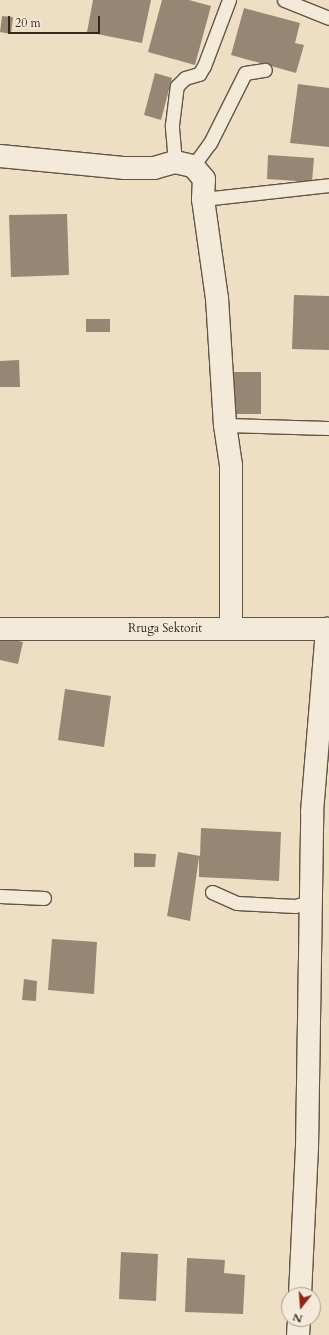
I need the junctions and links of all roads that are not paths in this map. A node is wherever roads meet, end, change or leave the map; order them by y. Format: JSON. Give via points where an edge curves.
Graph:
{"nodes":[{"id":1,"x":229,"y":0,"type":"edge"},
{"id":2,"x":284,"y":0,"type":"edge"},
{"id":3,"x":329,"y":18,"type":"edge"},
{"id":4,"x":265,"y":70,"type":"dead end"},
{"id":5,"x":0,"y":156,"type":"edge"},
{"id":6,"x":184,"y":164,"type":"junction"},
{"id":7,"x":329,"y":185,"type":"edge"},
{"id":8,"x":203,"y":200,"type":"junction"},
{"id":9,"x":225,"y":424,"type":"junction"},
{"id":10,"x":329,"y":428,"type":"edge"},
{"id":11,"x":0,"y":629,"type":"edge"},
{"id":12,"x":231,"y":629,"type":"junction"},
{"id":13,"x":328,"y":629,"type":"edge"},
{"id":14,"x":212,"y":892,"type":"dead end"},
{"id":15,"x":0,"y":896,"type":"edge"},
{"id":16,"x":44,"y":898,"type":"dead end"},
{"id":17,"x":310,"y":902,"type":"junction"},
{"id":18,"x":300,"y":1287,"type":"edge"}],
"edges":[{"from":1,"to":6,"type":"lane","via":[[204,66],[199,74],[185,78],[177,86],[172,125]]},
{"from":2,"to":3,"type":"lane"},
{"from":4,"to":6,"type":"lane","via":[[245,74],[210,142]]},
{"from":5,"to":6,"type":"street","via":[[125,168]]},
{"from":6,"to":8,"type":"street","via":[[204,179]]},
{"from":7,"to":8,"type":"lane"},
{"from":8,"to":9,"type":"street","via":[[217,298]]},
{"from":9,"to":10,"type":"lane"},
{"from":9,"to":12,"type":"street","via":[[231,465]]},
{"from":11,"to":12,"type":"street","name":"Rruga Sektorit"},
{"from":12,"to":13,"type":"street","name":"Rruga Sektorit"},
{"from":13,"to":17,"type":"street","via":[[312,812]]},
{"from":14,"to":17,"type":"lane","via":[[237,903],[295,906]]},
{"from":15,"to":16,"type":"lane"},
{"from":17,"to":18,"type":"street","via":[[307,1148]]}]}
